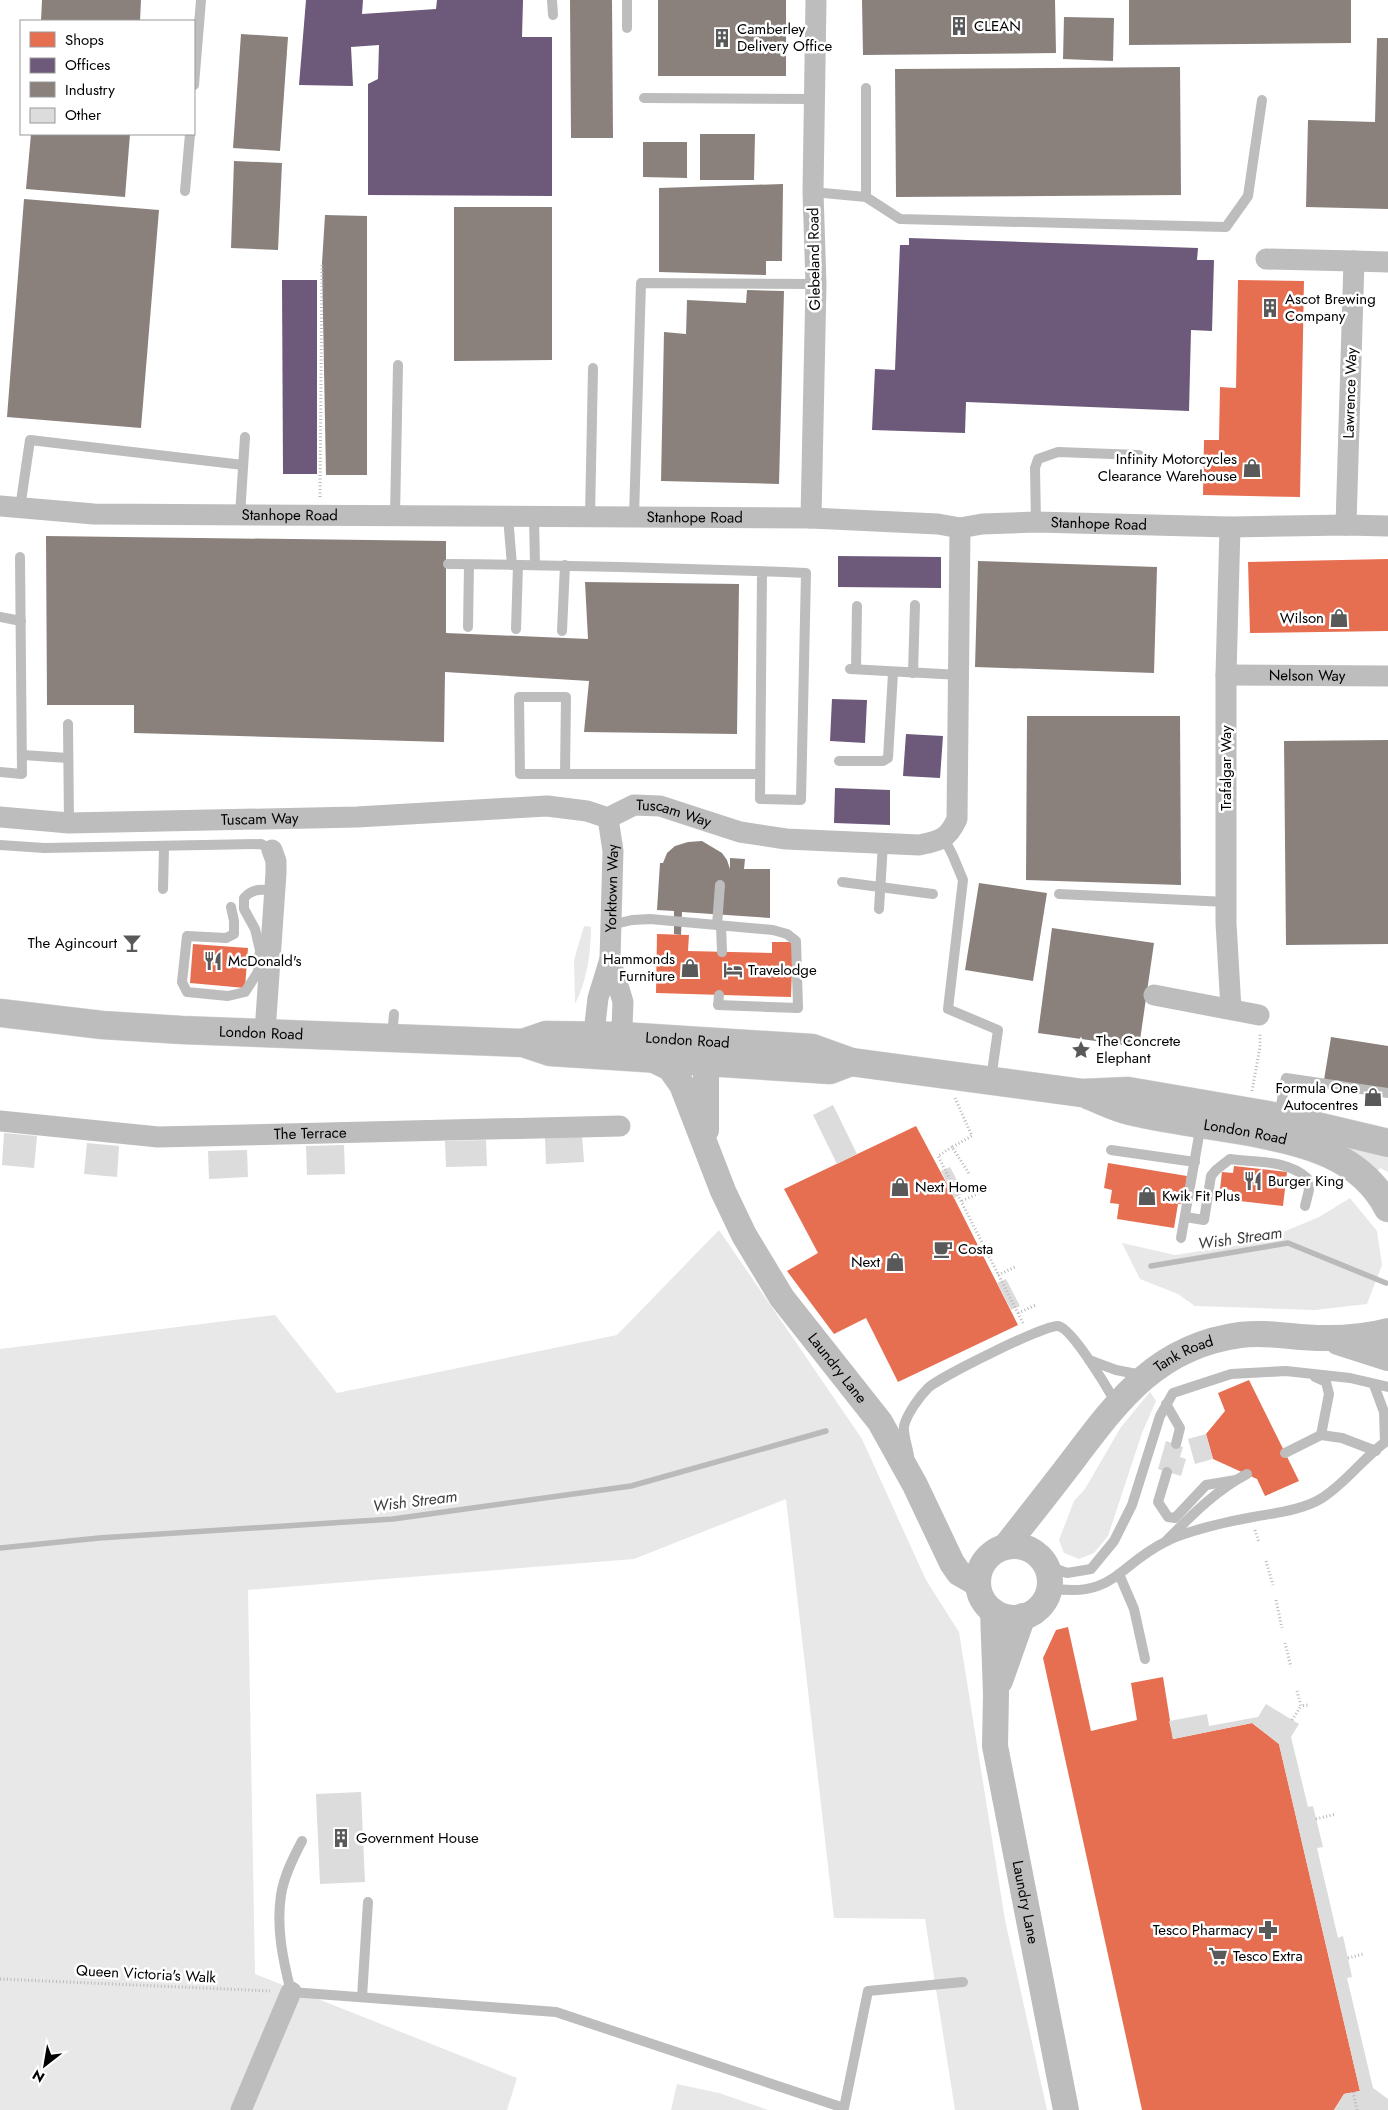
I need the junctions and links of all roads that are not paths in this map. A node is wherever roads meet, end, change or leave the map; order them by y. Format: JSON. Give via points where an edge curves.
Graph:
{"nodes":[{"id":1,"x":201,"y":0,"type":"edge"},
{"id":2,"x":552,"y":0,"type":"edge"},
{"id":3,"x":626,"y":0,"type":"edge"},
{"id":4,"x":816,"y":0,"type":"edge"},
{"id":5,"x":553,"y":15,"type":"dead end"},
{"id":6,"x":627,"y":28,"type":"dead end"},
{"id":7,"x":195,"y":73,"type":"edge"},
{"id":8,"x":866,"y":88,"type":"dead end"},
{"id":9,"x":644,"y":98,"type":"dead end"},
{"id":10,"x":813,"y":99,"type":"junction"},
{"id":11,"x":1262,"y":100,"type":"dead end"},
{"id":12,"x":190,"y":135,"type":"edge"},
{"id":13,"x":184,"y":191,"type":"dead end"},
{"id":14,"x":812,"y":192,"type":"junction"},
{"id":15,"x":866,"y":197,"type":"junction"},
{"id":16,"x":1266,"y":259,"type":"dead end"},
{"id":17,"x":1354,"y":261,"type":"junction"},
{"id":18,"x":1388,"y":262,"type":"edge"},
{"id":19,"x":816,"y":284,"type":"junction"},
{"id":20,"x":398,"y":365,"type":"dead end"},
{"id":21,"x":593,"y":368,"type":"dead end"},
{"id":22,"x":245,"y":437,"type":"dead end"},
{"id":23,"x":1139,"y":455,"type":"dead end"},
{"id":24,"x":243,"y":465,"type":"junction"},
{"id":25,"x":10,"y":507,"type":"edge"},
{"id":26,"x":240,"y":515,"type":"junction"},
{"id":27,"x":395,"y":516,"type":"junction"},
{"id":28,"x":508,"y":517,"type":"junction"},
{"id":29,"x":534,"y":517,"type":"junction"},
{"id":30,"x":590,"y":517,"type":"junction"},
{"id":31,"x":634,"y":518,"type":"junction"},
{"id":32,"x":811,"y":518,"type":"junction"},
{"id":33,"x":1036,"y":522,"type":"junction"},
{"id":34,"x":1346,"y":525,"type":"junction"},
{"id":35,"x":1388,"y":526,"type":"edge"},
{"id":36,"x":1230,"y":527,"type":"junction"},
{"id":37,"x":960,"y":528,"type":"junction"},
{"id":38,"x":20,"y":557,"type":"dead end"},
{"id":39,"x":448,"y":564,"type":"dead end"},
{"id":40,"x":469,"y":564,"type":"junction"},
{"id":41,"x":515,"y":565,"type":"junction"},
{"id":42,"x":534,"y":565,"type":"junction"},
{"id":43,"x":565,"y":565,"type":"junction"},
{"id":44,"x":762,"y":572,"type":"junction"},
{"id":45,"x":915,"y":605,"type":"dead end"},
{"id":46,"x":857,"y":606,"type":"dead end"},
{"id":47,"x":0,"y":617,"type":"edge"},
{"id":48,"x":21,"y":621,"type":"junction"},
{"id":49,"x":468,"y":627,"type":"dead end"},
{"id":50,"x":516,"y":629,"type":"dead end"},
{"id":51,"x":562,"y":631,"type":"dead end"},
{"id":52,"x":893,"y":673,"type":"junction"},
{"id":53,"x":913,"y":673,"type":"junction"},
{"id":54,"x":960,"y":675,"type":"junction"},
{"id":55,"x":1226,"y":675,"type":"junction"},
{"id":56,"x":1388,"y":676,"type":"edge"},
{"id":57,"x":68,"y":724,"type":"dead end"},
{"id":58,"x":23,"y":754,"type":"junction"},
{"id":59,"x":68,"y":758,"type":"junction"},
{"id":60,"x":840,"y":761,"type":"dead end"},
{"id":61,"x":0,"y":772,"type":"edge"},
{"id":62,"x":565,"y":774,"type":"junction"},
{"id":63,"x":760,"y":774,"type":"junction"},
{"id":64,"x":0,"y":818,"type":"edge"},
{"id":65,"x":608,"y":818,"type":"junction"},
{"id":66,"x":69,"y":823,"type":"junction"},
{"id":67,"x":944,"y":838,"type":"junction"},
{"id":68,"x":883,"y":843,"type":"junction"},
{"id":69,"x":0,"y":845,"type":"edge"},
{"id":70,"x":164,"y":847,"type":"junction"},
{"id":71,"x":272,"y":850,"type":"joint"},
{"id":72,"x":842,"y":882,"type":"dead end"},
{"id":73,"x":720,"y":885,"type":"dead end"},
{"id":74,"x":880,"y":888,"type":"junction"},
{"id":75,"x":164,"y":889,"type":"dead end"},
{"id":76,"x":275,"y":891,"type":"junction"},
{"id":77,"x":933,"y":894,"type":"dead end"},
{"id":78,"x":1059,"y":894,"type":"dead end"},
{"id":79,"x":1227,"y":902,"type":"junction"},
{"id":80,"x":231,"y":907,"type":"dead end"},
{"id":81,"x":879,"y":909,"type":"dead end"},
{"id":82,"x":612,"y":925,"type":"junction"},
{"id":83,"x":719,"y":926,"type":"junction"},
{"id":84,"x":722,"y":952,"type":"dead end"},
{"id":85,"x":610,"y":959,"type":"junction"},
{"id":86,"x":719,"y":994,"type":"dead end"},
{"id":87,"x":1154,"y":995,"type":"dead end"},
{"id":88,"x":1231,"y":1009,"type":"junction"},
{"id":89,"x":0,"y":1013,"type":"edge"},
{"id":90,"x":1259,"y":1015,"type":"road end"},
{"id":91,"x":265,"y":1032,"type":"junction"},
{"id":92,"x":592,"y":1046,"type":"junction"},
{"id":93,"x":621,"y":1047,"type":"junction"},
{"id":94,"x":706,"y":1052,"type":"junction"},
{"id":95,"x":654,"y":1060,"type":"junction"},
{"id":96,"x":991,"y":1080,"type":"junction"},
{"id":97,"x":1082,"y":1093,"type":"junction"},
{"id":98,"x":1388,"y":1093,"type":"edge"},
{"id":99,"x":1280,"y":1109,"type":"junction"},
{"id":100,"x":0,"y":1121,"type":"edge"},
{"id":101,"x":1201,"y":1123,"type":"junction"},
{"id":102,"x":620,"y":1126,"type":"dead end"},
{"id":103,"x":705,"y":1143,"type":"junction"},
{"id":104,"x":1388,"y":1143,"type":"edge"},
{"id":105,"x":1111,"y":1150,"type":"dead end"},
{"id":106,"x":1195,"y":1162,"type":"junction"},
{"id":107,"x":1305,"y":1206,"type":"dead end"},
{"id":108,"x":1388,"y":1208,"type":"edge"},
{"id":109,"x":1185,"y":1217,"type":"junction"},
{"id":110,"x":1181,"y":1238,"type":"dead end"},
{"id":111,"x":1388,"y":1332,"type":"edge"},
{"id":112,"x":1328,"y":1338,"type":"junction"},
{"id":113,"x":1388,"y":1358,"type":"edge"},
{"id":114,"x":1088,"y":1359,"type":"junction"},
{"id":115,"x":1309,"y":1374,"type":"junction"},
{"id":116,"x":1145,"y":1376,"type":"junction"},
{"id":117,"x":1374,"y":1385,"type":"junction"},
{"id":118,"x":1388,"y":1387,"type":"edge"},
{"id":119,"x":1116,"y":1403,"type":"junction"},
{"id":120,"x":1166,"y":1404,"type":"junction"},
{"id":121,"x":1320,"y":1435,"type":"junction"},
{"id":122,"x":1386,"y":1441,"type":"edge"},
{"id":123,"x":1176,"y":1444,"type":"dead end"},
{"id":124,"x":1376,"y":1451,"type":"junction"},
{"id":125,"x":1079,"y":1452,"type":"junction"},
{"id":126,"x":1285,"y":1453,"type":"dead end"},
{"id":127,"x":1167,"y":1472,"type":"dead end"},
{"id":128,"x":1247,"y":1474,"type":"dead end"},
{"id":129,"x":1236,"y":1480,"type":"junction"},
{"id":130,"x":914,"y":1485,"type":"junction"},
{"id":131,"x":1165,"y":1541,"type":"junction"},
{"id":132,"x":1005,"y":1547,"type":"junction"},
{"id":133,"x":1043,"y":1568,"type":"junction"},
{"id":134,"x":1119,"y":1574,"type":"junction"},
{"id":135,"x":978,"y":1584,"type":"junction"},
{"id":136,"x":993,"y":1611,"type":"junction"},
{"id":137,"x":1023,"y":1616,"type":"junction"},
{"id":138,"x":1145,"y":1659,"type":"dead end"},
{"id":139,"x":996,"y":1694,"type":"junction"},
{"id":140,"x":302,"y":1841,"type":"dead end"},
{"id":141,"x":368,"y":1902,"type":"dead end"},
{"id":142,"x":963,"y":1982,"type":"dead end"},
{"id":143,"x":291,"y":1992,"type":"junction"},
{"id":144,"x":362,"y":1997,"type":"junction"},
{"id":145,"x":241,"y":2110,"type":"edge"},
{"id":146,"x":1066,"y":2110,"type":"edge"}],
"edges":[{"from":1,"to":7,"type":"lane"},
{"from":2,"to":5,"type":"lane"},
{"from":3,"to":6,"type":"lane"},
{"from":4,"to":10,"type":"street","name":"Glebeland Road"},
{"from":8,"to":15,"type":"lane"},
{"from":9,"to":10,"type":"lane"},
{"from":10,"to":14,"type":"street","name":"Glebeland Road"},
{"from":11,"to":15,"type":"lane","via":[[1248,196],[1226,227],[900,219]]},
{"from":12,"to":13,"type":"lane"},
{"from":14,"to":15,"type":"lane"},
{"from":14,"to":19,"type":"street","name":"Glebeland Road"},
{"from":16,"to":17,"type":"street"},
{"from":17,"to":18,"type":"street"},
{"from":17,"to":34,"type":"street","name":"Lawrence Way"},
{"from":19,"to":31,"type":"lane","via":[[640,283]]},
{"from":19,"to":32,"type":"street","name":"Glebeland Road"},
{"from":20,"to":27,"type":"lane"},
{"from":21,"to":30,"type":"lane"},
{"from":22,"to":24,"type":"lane"},
{"from":23,"to":33,"type":"lane","via":[[1058,452],[1038,459],[1035,468]]},
{"from":24,"to":25,"type":"lane","via":[[30,440]]},
{"from":24,"to":26,"type":"lane"},
{"from":25,"to":26,"type":"street","name":"Stanhope Road","via":[[94,514]]},
{"from":26,"to":27,"type":"street","name":"Stanhope Road"},
{"from":27,"to":28,"type":"street","name":"Stanhope Road"},
{"from":28,"to":29,"type":"street","name":"Stanhope Road"},
{"from":28,"to":41,"type":"lane"},
{"from":29,"to":30,"type":"street","name":"Stanhope Road"},
{"from":29,"to":42,"type":"lane"},
{"from":30,"to":31,"type":"street","name":"Stanhope Road"},
{"from":31,"to":32,"type":"street","name":"Stanhope Road"},
{"from":32,"to":37,"type":"street","name":"Stanhope Road","via":[[938,524]]},
{"from":33,"to":36,"type":"street","name":"Stanhope Road"},
{"from":33,"to":37,"type":"street","name":"Stanhope Road"},
{"from":34,"to":35,"type":"street","name":"Stanhope Road"},
{"from":34,"to":36,"type":"street","name":"Stanhope Road"},
{"from":36,"to":55,"type":"street","name":"Trafalgar Way"},
{"from":37,"to":54,"type":"street"},
{"from":38,"to":48,"type":"lane"},
{"from":39,"to":40,"type":"lane"},
{"from":40,"to":41,"type":"lane"},
{"from":40,"to":49,"type":"lane"},
{"from":41,"to":42,"type":"lane"},
{"from":41,"to":50,"type":"lane"},
{"from":42,"to":43,"type":"lane"},
{"from":43,"to":44,"type":"lane"},
{"from":43,"to":51,"type":"lane"},
{"from":44,"to":63,"type":"lane"},
{"from":44,"to":63,"type":"lane","via":[[806,573],[801,800],[760,799]]},
{"from":45,"to":53,"type":"lane"},
{"from":46,"to":52,"type":"lane","via":[[853,669]]},
{"from":47,"to":48,"type":"lane"},
{"from":48,"to":58,"type":"lane"},
{"from":52,"to":53,"type":"lane"},
{"from":52,"to":60,"type":"lane","via":[[888,758]]},
{"from":53,"to":54,"type":"lane"},
{"from":54,"to":67,"type":"street","via":[[957,819],[952,831]]},
{"from":55,"to":56,"type":"street","name":"Nelson Way"},
{"from":55,"to":79,"type":"street","name":"Trafalgar Way"},
{"from":57,"to":59,"type":"lane"},
{"from":58,"to":59,"type":"lane"},
{"from":58,"to":61,"type":"lane","via":[[22,774]]},
{"from":59,"to":66,"type":"lane"},
{"from":62,"to":62,"type":"lane","via":[[566,697],[519,697],[520,774]]},
{"from":62,"to":63,"type":"lane"},
{"from":64,"to":66,"type":"street","name":"Tuscam Way"},
{"from":65,"to":66,"type":"street","name":"Tuscam Way","via":[[587,811],[547,806],[357,817]]},
{"from":65,"to":68,"type":"street","name":"Tuscam Way","via":[[634,805],[660,806],[740,832],[786,839]]},
{"from":65,"to":82,"type":"street","name":"Yorktown Way","via":[[613,851]]},
{"from":67,"to":68,"type":"street","name":"Tuscam Way","via":[[919,845]]},
{"from":67,"to":96,"type":"lane","via":[[963,880],[948,1009],[998,1030]]},
{"from":68,"to":74,"type":"lane"},
{"from":69,"to":70,"type":"lane"},
{"from":70,"to":71,"type":"lane","via":[[260,844]]},
{"from":70,"to":75,"type":"lane"},
{"from":71,"to":76,"type":"street","via":[[276,861]]},
{"from":72,"to":74,"type":"lane"},
{"from":73,"to":83,"type":"lane"},
{"from":74,"to":77,"type":"lane"},
{"from":74,"to":81,"type":"lane"},
{"from":76,"to":80,"type":"lane","via":[[251,891],[244,898],[244,909],[255,928],[260,950],[258,972],[245,992],[228,996],[187,992],[182,982],[187,936],[226,938],[234,934]]},
{"from":76,"to":91,"type":"street"},
{"from":78,"to":79,"type":"lane"},
{"from":79,"to":88,"type":"street","name":"Trafalgar Way"},
{"from":82,"to":83,"type":"lane","via":[[650,919]]},
{"from":82,"to":85,"type":"street","name":"Yorktown Way"},
{"from":83,"to":84,"type":"lane"},
{"from":83,"to":86,"type":"lane","via":[[772,930],[796,940],[798,1008],[718,1005]]},
{"from":85,"to":92,"type":"street","name":"Yorktown Way","via":[[598,998]]},
{"from":85,"to":93,"type":"street","name":"Yorktown Way","via":[[623,1002]]},
{"from":87,"to":88,"type":"street"},
{"from":88,"to":90,"type":"street"},
{"from":89,"to":91,"type":"main road","name":"London Road","via":[[102,1025]]},
{"from":91,"to":92,"type":"main road","name":"London Road","via":[[393,1026],[523,1043],[546,1035]]},
{"from":92,"to":93,"type":"main road","name":"London Road"},
{"from":93,"to":94,"type":"main road","name":"London Road"},
{"from":93,"to":95,"type":"main road","name":"London Road"},
{"from":94,"to":95,"type":"main road","name":"London Road"},
{"from":94,"to":96,"type":"main road","name":"London Road","via":[[812,1048],[851,1062]]},
{"from":94,"to":103,"type":"street","name":"Laundry Lane"},
{"from":95,"to":103,"type":"street","name":"Laundry Lane","via":[[670,1068],[682,1084]]},
{"from":96,"to":97,"type":"main road","name":"London Road"},
{"from":97,"to":99,"type":"main road","name":"London Road","via":[[1128,1091]]},
{"from":97,"to":101,"type":"main road","name":"London Road","via":[[1128,1111]]},
{"from":98,"to":99,"type":"lane","via":[[1286,1078]]},
{"from":99,"to":104,"type":"main road","name":"London Road"},
{"from":100,"to":102,"type":"street","name":"The Terrace","via":[[158,1137]]},
{"from":101,"to":106,"type":"lane"},
{"from":101,"to":108,"type":"main road","name":"London Road","via":[[1318,1148],[1365,1178]]},
{"from":103,"to":130,"type":"street","name":"Laundry Lane","via":[[744,1235],[782,1298],[880,1422]]},
{"from":105,"to":106,"type":"lane"},
{"from":106,"to":109,"type":"lane"},
{"from":107,"to":109,"type":"lane","via":[[1309,1190],[1307,1178],[1301,1172],[1265,1162],[1230,1159],[1211,1176],[1204,1220]]},
{"from":109,"to":110,"type":"lane"},
{"from":111,"to":112,"type":"street","name":"Tank Road"},
{"from":112,"to":113,"type":"street","name":"Tank Road"},
{"from":112,"to":116,"type":"street","name":"Tank Road","via":[[1264,1334],[1210,1341],[1174,1357]]},
{"from":114,"to":116,"type":"lane","via":[[1116,1370]]},
{"from":114,"to":119,"type":"lane"},
{"from":114,"to":130,"type":"lane","via":[[1067,1331],[1058,1326],[1047,1327],[929,1387],[904,1427]]},
{"from":115,"to":117,"type":"lane","via":[[1350,1378]]},
{"from":115,"to":120,"type":"lane","via":[[1286,1371],[1231,1374],[1172,1393]]},
{"from":115,"to":121,"type":"lane","via":[[1326,1382],[1329,1394]]},
{"from":116,"to":119,"type":"street","name":"Tank Road"},
{"from":117,"to":118,"type":"lane"},
{"from":117,"to":122,"type":"lane","via":[[1384,1412]]},
{"from":119,"to":125,"type":"street","name":"Tank Road"},
{"from":120,"to":123,"type":"lane","via":[[1180,1428]]},
{"from":120,"to":133,"type":"lane","via":[[1132,1505],[1114,1541],[1091,1569],[1068,1573]]},
{"from":121,"to":124,"type":"lane","via":[[1342,1438]]},
{"from":121,"to":126,"type":"lane"},
{"from":122,"to":124,"type":"lane"},
{"from":124,"to":131,"type":"lane","via":[[1322,1498],[1285,1512]]},
{"from":125,"to":132,"type":"street","name":"Tank Road"},
{"from":125,"to":133,"type":"street","name":"Tank Road","via":[[1044,1516]]},
{"from":127,"to":129,"type":"lane","via":[[1158,1502],[1168,1517],[1175,1518],[1206,1486]]},
{"from":128,"to":129,"type":"lane"},
{"from":129,"to":131,"type":"lane","via":[[1196,1511]]},
{"from":130,"to":135,"type":"street","name":"Laundry Lane","via":[[952,1563],[959,1573]]},
{"from":131,"to":134,"type":"lane"},
{"from":132,"to":133,"type":"street","via":[[1015,1545]]},
{"from":132,"to":135,"type":"street","via":[[984,1561]]},
{"from":133,"to":134,"type":"lane","via":[[1066,1591],[1092,1589]]},
{"from":133,"to":137,"type":"street","via":[[1041,1606]]},
{"from":134,"to":138,"type":"lane","via":[[1134,1609]]},
{"from":135,"to":136,"type":"street"},
{"from":136,"to":137,"type":"street","via":[[1013,1618]]},
{"from":136,"to":139,"type":"street","name":"Laundry Lane"},
{"from":137,"to":139,"type":"street","name":"Laundry Lane"},
{"from":139,"to":146,"type":"street","name":"Laundry Lane","via":[[995,1746]]},
{"from":140,"to":143,"type":"lane","via":[[288,1870],[281,1896],[282,1954]]},
{"from":141,"to":144,"type":"lane"},
{"from":142,"to":144,"type":"lane","via":[[868,1991],[844,2108],[556,2012]]},
{"from":143,"to":144,"type":"lane"},
{"from":143,"to":145,"type":"street"}]}
